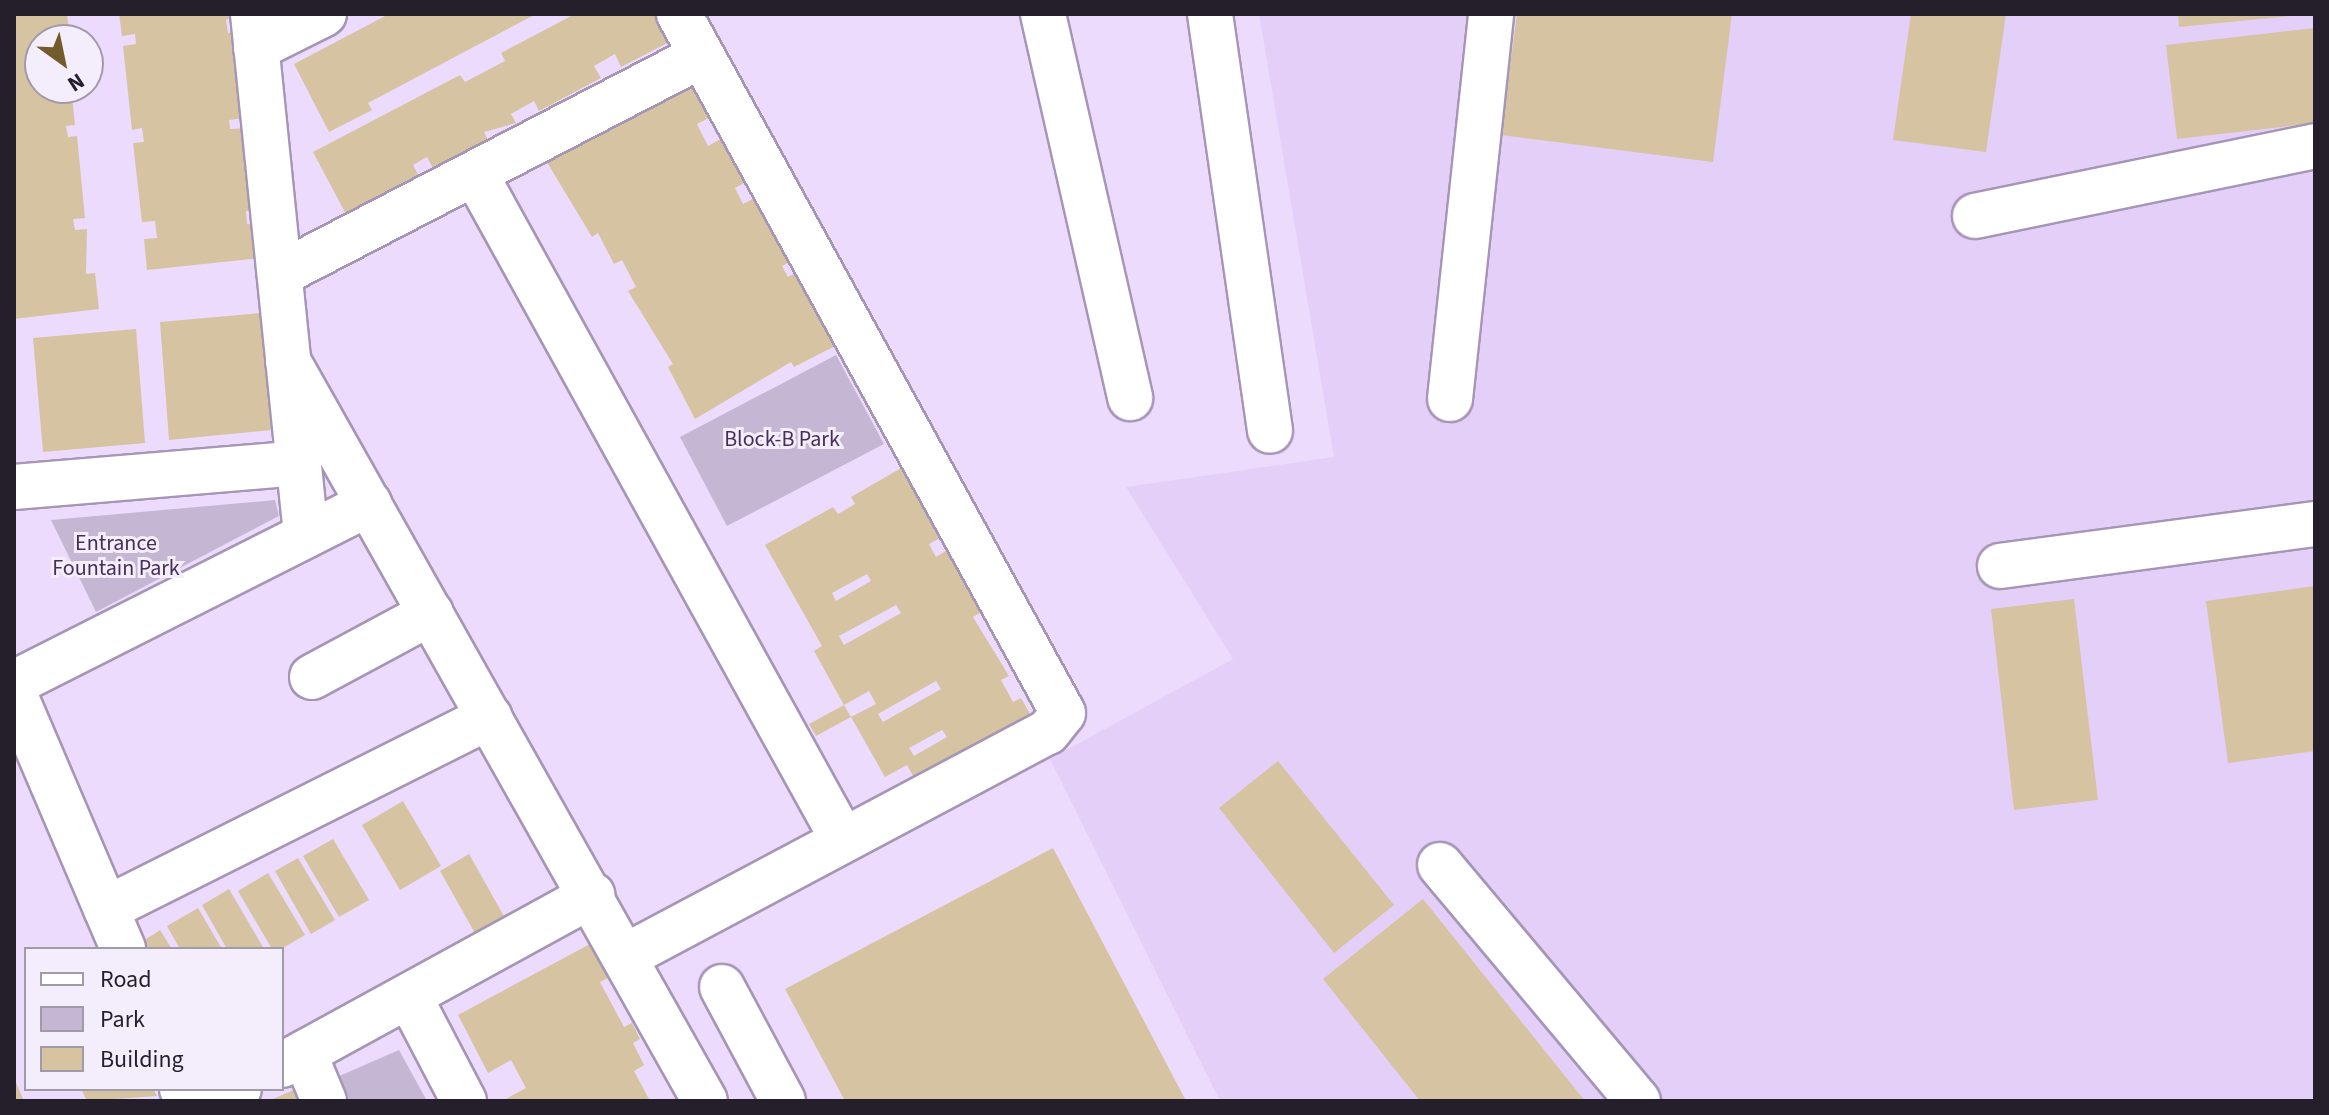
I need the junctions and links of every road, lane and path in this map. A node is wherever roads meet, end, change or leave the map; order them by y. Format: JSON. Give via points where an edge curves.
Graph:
{"nodes":[{"id":1,"x":324,"y":14,"type":"edge"},
{"id":2,"x":679,"y":14,"type":"edge"},
{"id":3,"x":1043,"y":14,"type":"edge"},
{"id":4,"x":1210,"y":14,"type":"edge"},
{"id":5,"x":1491,"y":14,"type":"edge"},
{"id":6,"x":255,"y":31,"type":"edge"},
{"id":7,"x":700,"y":56,"type":"junction"},
{"id":8,"x":2315,"y":146,"type":"edge"},
{"id":9,"x":477,"y":177,"type":"junction"},
{"id":10,"x":1975,"y":216,"type":"dead end"},
{"id":11,"x":280,"y":274,"type":"junction"},
{"id":12,"x":288,"y":361,"type":"junction"},
{"id":13,"x":1130,"y":398,"type":"dead end"},
{"id":14,"x":1450,"y":399,"type":"dead end"},
{"id":15,"x":1270,"y":431,"type":"dead end"},
{"id":16,"x":299,"y":463,"type":"junction"},
{"id":17,"x":14,"y":487,"type":"edge"},
{"id":18,"x":369,"y":504,"type":"junction"},
{"id":19,"x":2315,"y":524,"type":"edge"},
{"id":20,"x":306,"y":535,"type":"junction"},
{"id":21,"x":2000,"y":566,"type":"dead end"},
{"id":22,"x":431,"y":613,"type":"junction"},
{"id":23,"x":312,"y":677,"type":"dead end"},
{"id":24,"x":14,"y":683,"type":"edge"},
{"id":25,"x":14,"y":693,"type":"edge"},
{"id":26,"x":490,"y":717,"type":"junction"},
{"id":27,"x":843,"y":840,"type":"junction"},
{"id":28,"x":1440,"y":865,"type":"dead end"},
{"id":29,"x":592,"y":895,"type":"junction"},
{"id":30,"x":106,"y":909,"type":"junction"},
{"id":31,"x":122,"y":947,"type":"edge"},
{"id":32,"x":626,"y":956,"type":"junction"},
{"id":33,"x":722,"y":987,"type":"dead end"},
{"id":34,"x":409,"y":996,"type":"junction"},
{"id":35,"x":293,"y":1059,"type":"edge"},
{"id":36,"x":235,"y":1091,"type":"edge"},
{"id":37,"x":217,"y":1101,"type":"edge"},
{"id":38,"x":324,"y":1101,"type":"edge"},
{"id":39,"x":464,"y":1101,"type":"edge"},
{"id":40,"x":705,"y":1101,"type":"edge"},
{"id":41,"x":783,"y":1101,"type":"edge"},
{"id":42,"x":1638,"y":1101,"type":"edge"}],
"edges":[{"from":1,"to":6,"type":"street"},
{"from":2,"to":7,"type":"street"},
{"from":3,"to":13,"type":"street"},
{"from":4,"to":15,"type":"street"},
{"from":5,"to":14,"type":"street"},
{"from":6,"to":11,"type":"street"},
{"from":7,"to":9,"type":"street"},
{"from":7,"to":27,"type":"street","via":[[1063,713],[1048,732]]},
{"from":8,"to":10,"type":"street"},
{"from":9,"to":11,"type":"street"},
{"from":9,"to":27,"type":"street"},
{"from":11,"to":12,"type":"street"},
{"from":12,"to":16,"type":"street"},
{"from":12,"to":18,"type":"street"},
{"from":16,"to":17,"type":"street"},
{"from":16,"to":20,"type":"street"},
{"from":18,"to":20,"type":"street"},
{"from":18,"to":22,"type":"street"},
{"from":19,"to":21,"type":"street"},
{"from":20,"to":24,"type":"street"},
{"from":22,"to":23,"type":"street"},
{"from":22,"to":26,"type":"street"},
{"from":25,"to":30,"type":"street"},
{"from":26,"to":29,"type":"street"},
{"from":26,"to":30,"type":"street"},
{"from":27,"to":32,"type":"street"},
{"from":28,"to":42,"type":"street"},
{"from":29,"to":32,"type":"street"},
{"from":29,"to":34,"type":"street"},
{"from":30,"to":31,"type":"street"},
{"from":32,"to":40,"type":"street"},
{"from":33,"to":41,"type":"street"},
{"from":34,"to":35,"type":"street"},
{"from":34,"to":39,"type":"street"},
{"from":35,"to":38,"type":"street"},
{"from":36,"to":37,"type":"street"}]}
